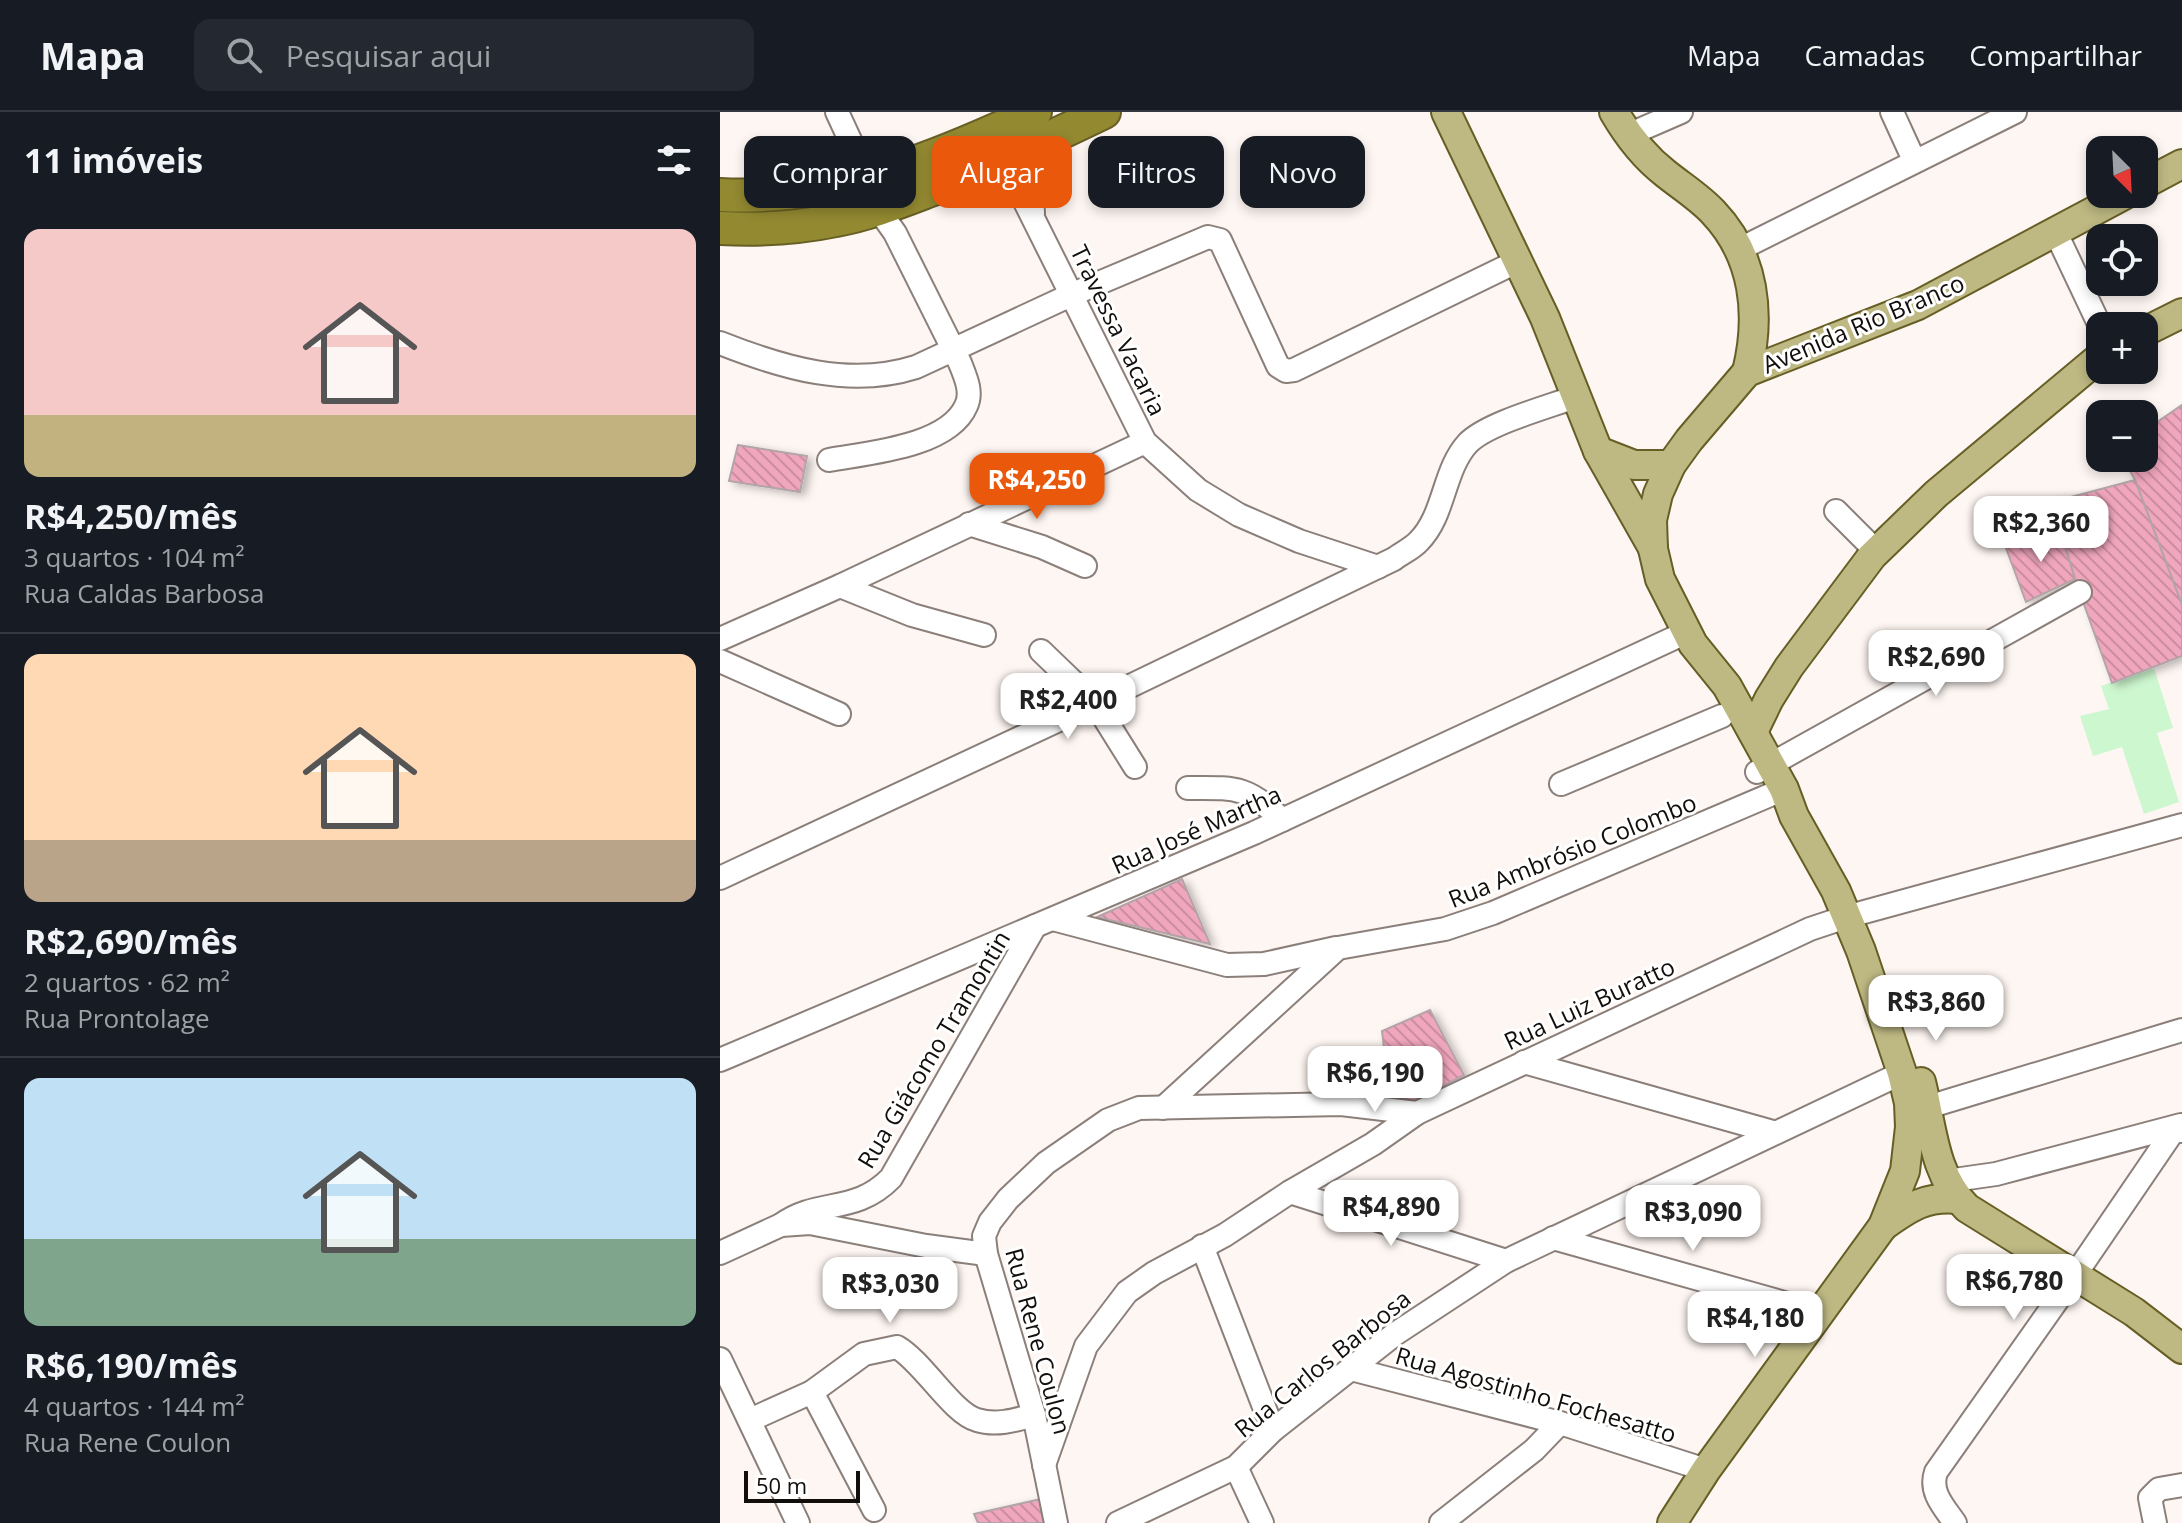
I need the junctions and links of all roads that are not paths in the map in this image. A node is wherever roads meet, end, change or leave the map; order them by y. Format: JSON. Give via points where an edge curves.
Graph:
{"nodes":[{"id":1,"x":837,"y":112,"type":"edge"},
{"id":2,"x":1035,"y":112,"type":"edge"},
{"id":3,"x":1063,"y":112,"type":"edge"},
{"id":4,"x":1104,"y":112,"type":"edge"},
{"id":5,"x":1446,"y":112,"type":"edge"},
{"id":6,"x":1681,"y":112,"type":"edge"},
{"id":7,"x":1892,"y":112,"type":"edge"},
{"id":8,"x":2015,"y":112,"type":"edge"},
{"id":9,"x":1621,"y":123,"type":"edge"},
{"id":10,"x":848,"y":136,"type":"edge"},
{"id":11,"x":1006,"y":136,"type":"edge"},
{"id":12,"x":1012,"y":136,"type":"edge"},
{"id":13,"x":1024,"y":136,"type":"edge"},
{"id":14,"x":1914,"y":160,"type":"junction"},
{"id":15,"x":2182,"y":164,"type":"edge"},
{"id":16,"x":720,"y":171,"type":"edge"},
{"id":17,"x":2158,"y":177,"type":"edge"},
{"id":18,"x":932,"y":179,"type":"edge"},
{"id":19,"x":744,"y":183,"type":"edge"},
{"id":20,"x":720,"y":195,"type":"edge"},
{"id":21,"x":744,"y":195,"type":"edge"},
{"id":22,"x":1028,"y":208,"type":"edge"},
{"id":23,"x":2099,"y":208,"type":"edge"},
{"id":24,"x":878,"y":209,"type":"junction"},
{"id":25,"x":720,"y":228,"type":"edge"},
{"id":26,"x":2055,"y":231,"type":"junction"},
{"id":27,"x":1740,"y":249,"type":"junction"},
{"id":28,"x":1518,"y":261,"type":"junction"},
{"id":29,"x":1073,"y":294,"type":"junction"},
{"id":30,"x":2093,"y":312,"type":"edge"},
{"id":31,"x":2182,"y":313,"type":"edge"},
{"id":32,"x":2158,"y":325,"type":"edge"},
{"id":33,"x":720,"y":343,"type":"edge"},
{"id":34,"x":951,"y":349,"type":"junction"},
{"id":35,"x":2086,"y":369,"type":"edge"},
{"id":36,"x":1747,"y":372,"type":"junction"},
{"id":37,"x":1575,"y":397,"type":"junction"},
{"id":38,"x":1145,"y":442,"type":"junction"},
{"id":39,"x":1598,"y":451,"type":"junction"},
{"id":40,"x":829,"y":460,"type":"dead end"},
{"id":41,"x":1671,"y":465,"type":"junction"},
{"id":42,"x":1836,"y":511,"type":"dead end"},
{"id":43,"x":969,"y":524,"type":"junction"},
{"id":44,"x":1653,"y":549,"type":"junction"},
{"id":45,"x":1877,"y":552,"type":"junction"},
{"id":46,"x":1085,"y":566,"type":"dead end"},
{"id":47,"x":1378,"y":567,"type":"junction"},
{"id":48,"x":840,"y":586,"type":"junction"},
{"id":49,"x":2080,"y":592,"type":"dead end"},
{"id":50,"x":984,"y":635,"type":"dead end"},
{"id":51,"x":720,"y":639,"type":"edge"},
{"id":52,"x":1691,"y":645,"type":"junction"},
{"id":53,"x":1041,"y":651,"type":"dead end"},
{"id":54,"x":720,"y":661,"type":"edge"},
{"id":55,"x":1789,"y":667,"type":"junction"},
{"id":56,"x":1727,"y":686,"type":"junction"},
{"id":57,"x":1095,"y":703,"type":"junction"},
{"id":58,"x":839,"y":714,"type":"dead end"},
{"id":59,"x":1722,"y":716,"type":"junction"},
{"id":60,"x":1753,"y":732,"type":"junction"},
{"id":61,"x":1135,"y":767,"type":"dead end"},
{"id":62,"x":1561,"y":784,"type":"dead end"},
{"id":63,"x":1776,"y":787,"type":"junction"},
{"id":64,"x":1188,"y":788,"type":"dead end"},
{"id":65,"x":1282,"y":820,"type":"junction"},
{"id":66,"x":2182,"y":825,"type":"edge"},
{"id":67,"x":722,"y":872,"type":"edge"},
{"id":68,"x":1847,"y":907,"type":"junction"},
{"id":69,"x":1044,"y":923,"type":"junction"},
{"id":70,"x":1338,"y":948,"type":"junction"},
{"id":71,"x":2182,"y":1030,"type":"edge"},
{"id":72,"x":720,"y":1060,"type":"edge"},
{"id":73,"x":1524,"y":1062,"type":"junction"},
{"id":74,"x":1902,"y":1073,"type":"junction"},
{"id":75,"x":1928,"y":1107,"type":"junction"},
{"id":76,"x":1163,"y":1108,"type":"junction"},
{"id":77,"x":1417,"y":1113,"type":"junction"},
{"id":78,"x":2180,"y":1127,"type":"edge"},
{"id":79,"x":1773,"y":1132,"type":"junction"},
{"id":80,"x":1996,"y":1174,"type":"junction"},
{"id":81,"x":1290,"y":1192,"type":"junction"},
{"id":82,"x":1957,"y":1196,"type":"junction"},
{"id":83,"x":781,"y":1225,"type":"junction"},
{"id":84,"x":1883,"y":1226,"type":"junction"},
{"id":85,"x":1553,"y":1238,"type":"junction"},
{"id":86,"x":1202,"y":1246,"type":"junction"},
{"id":87,"x":720,"y":1253,"type":"edge"},
{"id":88,"x":986,"y":1254,"type":"junction"},
{"id":89,"x":1506,"y":1261,"type":"junction"},
{"id":90,"x":2075,"y":1275,"type":"junction"},
{"id":91,"x":1820,"y":1313,"type":"junction"},
{"id":92,"x":2182,"y":1349,"type":"edge"},
{"id":93,"x":720,"y":1359,"type":"edge"},
{"id":94,"x":1351,"y":1369,"type":"junction"},
{"id":95,"x":727,"y":1391,"type":"edge"},
{"id":96,"x":812,"y":1392,"type":"junction"},
{"id":97,"x":1034,"y":1415,"type":"junction"},
{"id":98,"x":750,"y":1420,"type":"junction"},
{"id":99,"x":1560,"y":1423,"type":"junction"},
{"id":100,"x":1273,"y":1430,"type":"junction"},
{"id":101,"x":1044,"y":1465,"type":"junction"},
{"id":102,"x":1236,"y":1467,"type":"junction"},
{"id":103,"x":1706,"y":1470,"type":"junction"},
{"id":104,"x":2182,"y":1485,"type":"edge"},
{"id":105,"x":874,"y":1510,"type":"dead end"},
{"id":106,"x":798,"y":1523,"type":"edge"},
{"id":107,"x":1056,"y":1523,"type":"edge"},
{"id":108,"x":1118,"y":1523,"type":"edge"},
{"id":109,"x":1262,"y":1523,"type":"edge"},
{"id":110,"x":1441,"y":1523,"type":"edge"},
{"id":111,"x":1672,"y":1523,"type":"edge"},
{"id":112,"x":1955,"y":1523,"type":"edge"},
{"id":113,"x":2155,"y":1523,"type":"edge"}],
"edges":[{"from":1,"to":10,"type":"street"},
{"from":2,"to":11,"type":"highway"},
{"from":3,"to":13,"type":"highway"},
{"from":4,"to":12,"type":"highway"},
{"from":5,"to":28,"type":"main road"},
{"from":6,"to":9,"type":"street"},
{"from":7,"to":14,"type":"street"},
{"from":8,"to":14,"type":"street"},
{"from":9,"to":27,"type":"main road","via":[[1663,172],[1713,211]]},
{"from":14,"to":27,"type":"street"},
{"from":15,"to":17,"type":"main road"},
{"from":16,"to":19,"type":"highway"},
{"from":18,"to":24,"type":"highway"},
{"from":20,"to":21,"type":"highway"},
{"from":22,"to":29,"type":"street","name":"Travessa Vacaria"},
{"from":23,"to":26,"type":"main road","name":"Avenida Rio Branco"},
{"from":24,"to":25,"type":"highway","via":[[799,226]]},
{"from":24,"to":34,"type":"street"},
{"from":26,"to":30,"type":"street"},
{"from":26,"to":36,"type":"main road","name":"Avenida Rio Branco","via":[[1918,305]]},
{"from":27,"to":36,"type":"main road","via":[[1754,300]]},
{"from":28,"to":29,"type":"street","via":[[1286,371],[1278,366],[1220,240],[1208,237]]},
{"from":28,"to":37,"type":"main road"},
{"from":29,"to":34,"type":"street"},
{"from":29,"to":38,"type":"street","name":"Travessa Vacaria"},
{"from":31,"to":32,"type":"main road"},
{"from":33,"to":34,"type":"street","via":[[814,373],[868,377],[916,367]]},
{"from":34,"to":40,"type":"street","via":[[969,393],[960,415],[921,440]]},
{"from":35,"to":45,"type":"main road","via":[[1936,494]]},
{"from":36,"to":41,"type":"main road","name":"Avenida Rio Branco"},
{"from":37,"to":39,"type":"main road"},
{"from":37,"to":47,"type":"street","via":[[1503,422],[1469,442],[1419,541]]},
{"from":38,"to":43,"type":"street"},
{"from":38,"to":47,"type":"street","name":"Travessa Vacaria","via":[[1198,490],[1239,515]]},
{"from":39,"to":41,"type":"main road","via":[[1634,465]]},
{"from":39,"to":44,"type":"main road"},
{"from":41,"to":44,"type":"main road","name":"Avenida Rio Branco","via":[[1652,520]]},
{"from":42,"to":45,"type":"street"},
{"from":43,"to":46,"type":"street"},
{"from":43,"to":48,"type":"street"},
{"from":44,"to":52,"type":"main road","name":"Avenida Rio Branco","via":[[1660,579]]},
{"from":45,"to":55,"type":"main road"},
{"from":47,"to":57,"type":"street"},
{"from":48,"to":50,"type":"street","via":[[912,615]]},
{"from":48,"to":51,"type":"street"},
{"from":49,"to":63,"type":"street","name":"Rua Ambrósio Colombo"},
{"from":52,"to":56,"type":"main road","name":"Avenida Rio Branco"},
{"from":52,"to":59,"type":"main road","name":"Avenida Rio Branco"},
{"from":52,"to":65,"type":"street","name":"Rua José Martha"},
{"from":53,"to":57,"type":"street"},
{"from":54,"to":58,"type":"street"},
{"from":55,"to":56,"type":"main road","via":[[1759,683]]},
{"from":55,"to":60,"type":"main road"},
{"from":56,"to":60,"type":"main road","name":"Avenida Rio Branco"},
{"from":57,"to":61,"type":"street"},
{"from":57,"to":67,"type":"street"},
{"from":59,"to":62,"type":"street"},
{"from":59,"to":63,"type":"main road","name":"Avenida Rio Branco"},
{"from":60,"to":63,"type":"main road","name":"Avenida Rio Branco"},
{"from":63,"to":68,"type":"main road","name":"Avenida Rio Branco"},
{"from":63,"to":70,"type":"street","name":"Rua Ambrósio Colombo","via":[[1493,913],[1445,929]]},
{"from":64,"to":65,"type":"street","via":[[1236,788],[1261,800]]},
{"from":65,"to":69,"type":"street","name":"Rua José Martha"},
{"from":66,"to":68,"type":"street","name":"Rua Luiz Buratto"},
{"from":68,"to":73,"type":"street","name":"Rua Luiz Buratto"},
{"from":68,"to":74,"type":"main road","name":"Avenida Rio Branco"},
{"from":68,"to":75,"type":"main road","name":"Avenida Rio Branco","via":[[1899,1012]]},
{"from":69,"to":70,"type":"street","name":"Rua Ambrósio Colombo","via":[[1227,965],[1264,964]]},
{"from":69,"to":72,"type":"street","name":"Rua José Martha"},
{"from":69,"to":83,"type":"street","name":"Rua Giácomo Tramontin","via":[[891,1178],[861,1200],[818,1209]]},
{"from":70,"to":76,"type":"street"},
{"from":71,"to":75,"type":"street"},
{"from":73,"to":77,"type":"street","name":"Rua Luiz Buratto"},
{"from":73,"to":79,"type":"street"},
{"from":74,"to":79,"type":"street","name":"Rua Carlos Barbosa"},
{"from":74,"to":84,"type":"main road","name":"Avenida Rio Branco","via":[[1909,1103],[1909,1153]]},
{"from":75,"to":82,"type":"main road","name":"Avenida Rio Branco","via":[[1932,1139]]},
{"from":76,"to":77,"type":"street","name":"Rua Rene Coulon","via":[[1341,1104]]},
{"from":76,"to":88,"type":"street","name":"Rua Rene Coulon","via":[[1122,1112],[1046,1163],[998,1209],[984,1236]]},
{"from":77,"to":81,"type":"street","name":"Rua Luiz Buratto"},
{"from":78,"to":80,"type":"street"},
{"from":78,"to":90,"type":"street"},
{"from":79,"to":85,"type":"street","name":"Rua Carlos Barbosa"},
{"from":80,"to":82,"type":"street"},
{"from":80,"to":82,"type":"street","via":[[1975,1193]]},
{"from":81,"to":86,"type":"street","name":"Rua Luiz Buratto"},
{"from":81,"to":89,"type":"street"},
{"from":82,"to":84,"type":"main road","via":[[1936,1197]]},
{"from":82,"to":90,"type":"main road"},
{"from":83,"to":87,"type":"street","name":"Rua Giácomo Tramontin"},
{"from":83,"to":88,"type":"street","via":[[810,1223]]},
{"from":84,"to":91,"type":"main road","name":"Avenida Rio Branco"},
{"from":85,"to":89,"type":"street","name":"Rua Carlos Barbosa"},
{"from":85,"to":91,"type":"street"},
{"from":86,"to":100,"type":"street"},
{"from":86,"to":101,"type":"street","name":"Rua Luiz Buratto","via":[[1127,1292],[1106,1318],[1077,1367]]},
{"from":88,"to":97,"type":"street","name":"Rua Rene Coulon"},
{"from":89,"to":94,"type":"street","name":"Rua Carlos Barbosa","via":[[1431,1308]]},
{"from":90,"to":92,"type":"main road"},
{"from":90,"to":112,"type":"street","via":[[1936,1472],[1936,1493]]},
{"from":91,"to":103,"type":"main road","name":"Avenida Rio Branco"},
{"from":93,"to":95,"type":"street"},
{"from":94,"to":99,"type":"street","name":"Rua Agostinho Fochesatto"},
{"from":94,"to":100,"type":"street","name":"Rua Carlos Barbosa"},
{"from":95,"to":98,"type":"street"},
{"from":96,"to":97,"type":"street","via":[[864,1354],[897,1347],[974,1420]]},
{"from":96,"to":98,"type":"street"},
{"from":96,"to":105,"type":"street"},
{"from":97,"to":101,"type":"street","name":"Rua Rene Coulon"},
{"from":98,"to":106,"type":"street"},
{"from":99,"to":103,"type":"street","name":"Rua Agostinho Fochesatto"},
{"from":99,"to":110,"type":"street"},
{"from":100,"to":102,"type":"street","name":"Rua Carlos Barbosa"},
{"from":101,"to":107,"type":"street"},
{"from":102,"to":108,"type":"street","name":"Rua Carlos Barbosa"},
{"from":102,"to":109,"type":"street"},
{"from":103,"to":111,"type":"main road","name":"Avenida Rio Branco"},
{"from":104,"to":113,"type":"street","via":[[2159,1489],[2150,1498]]}]}
